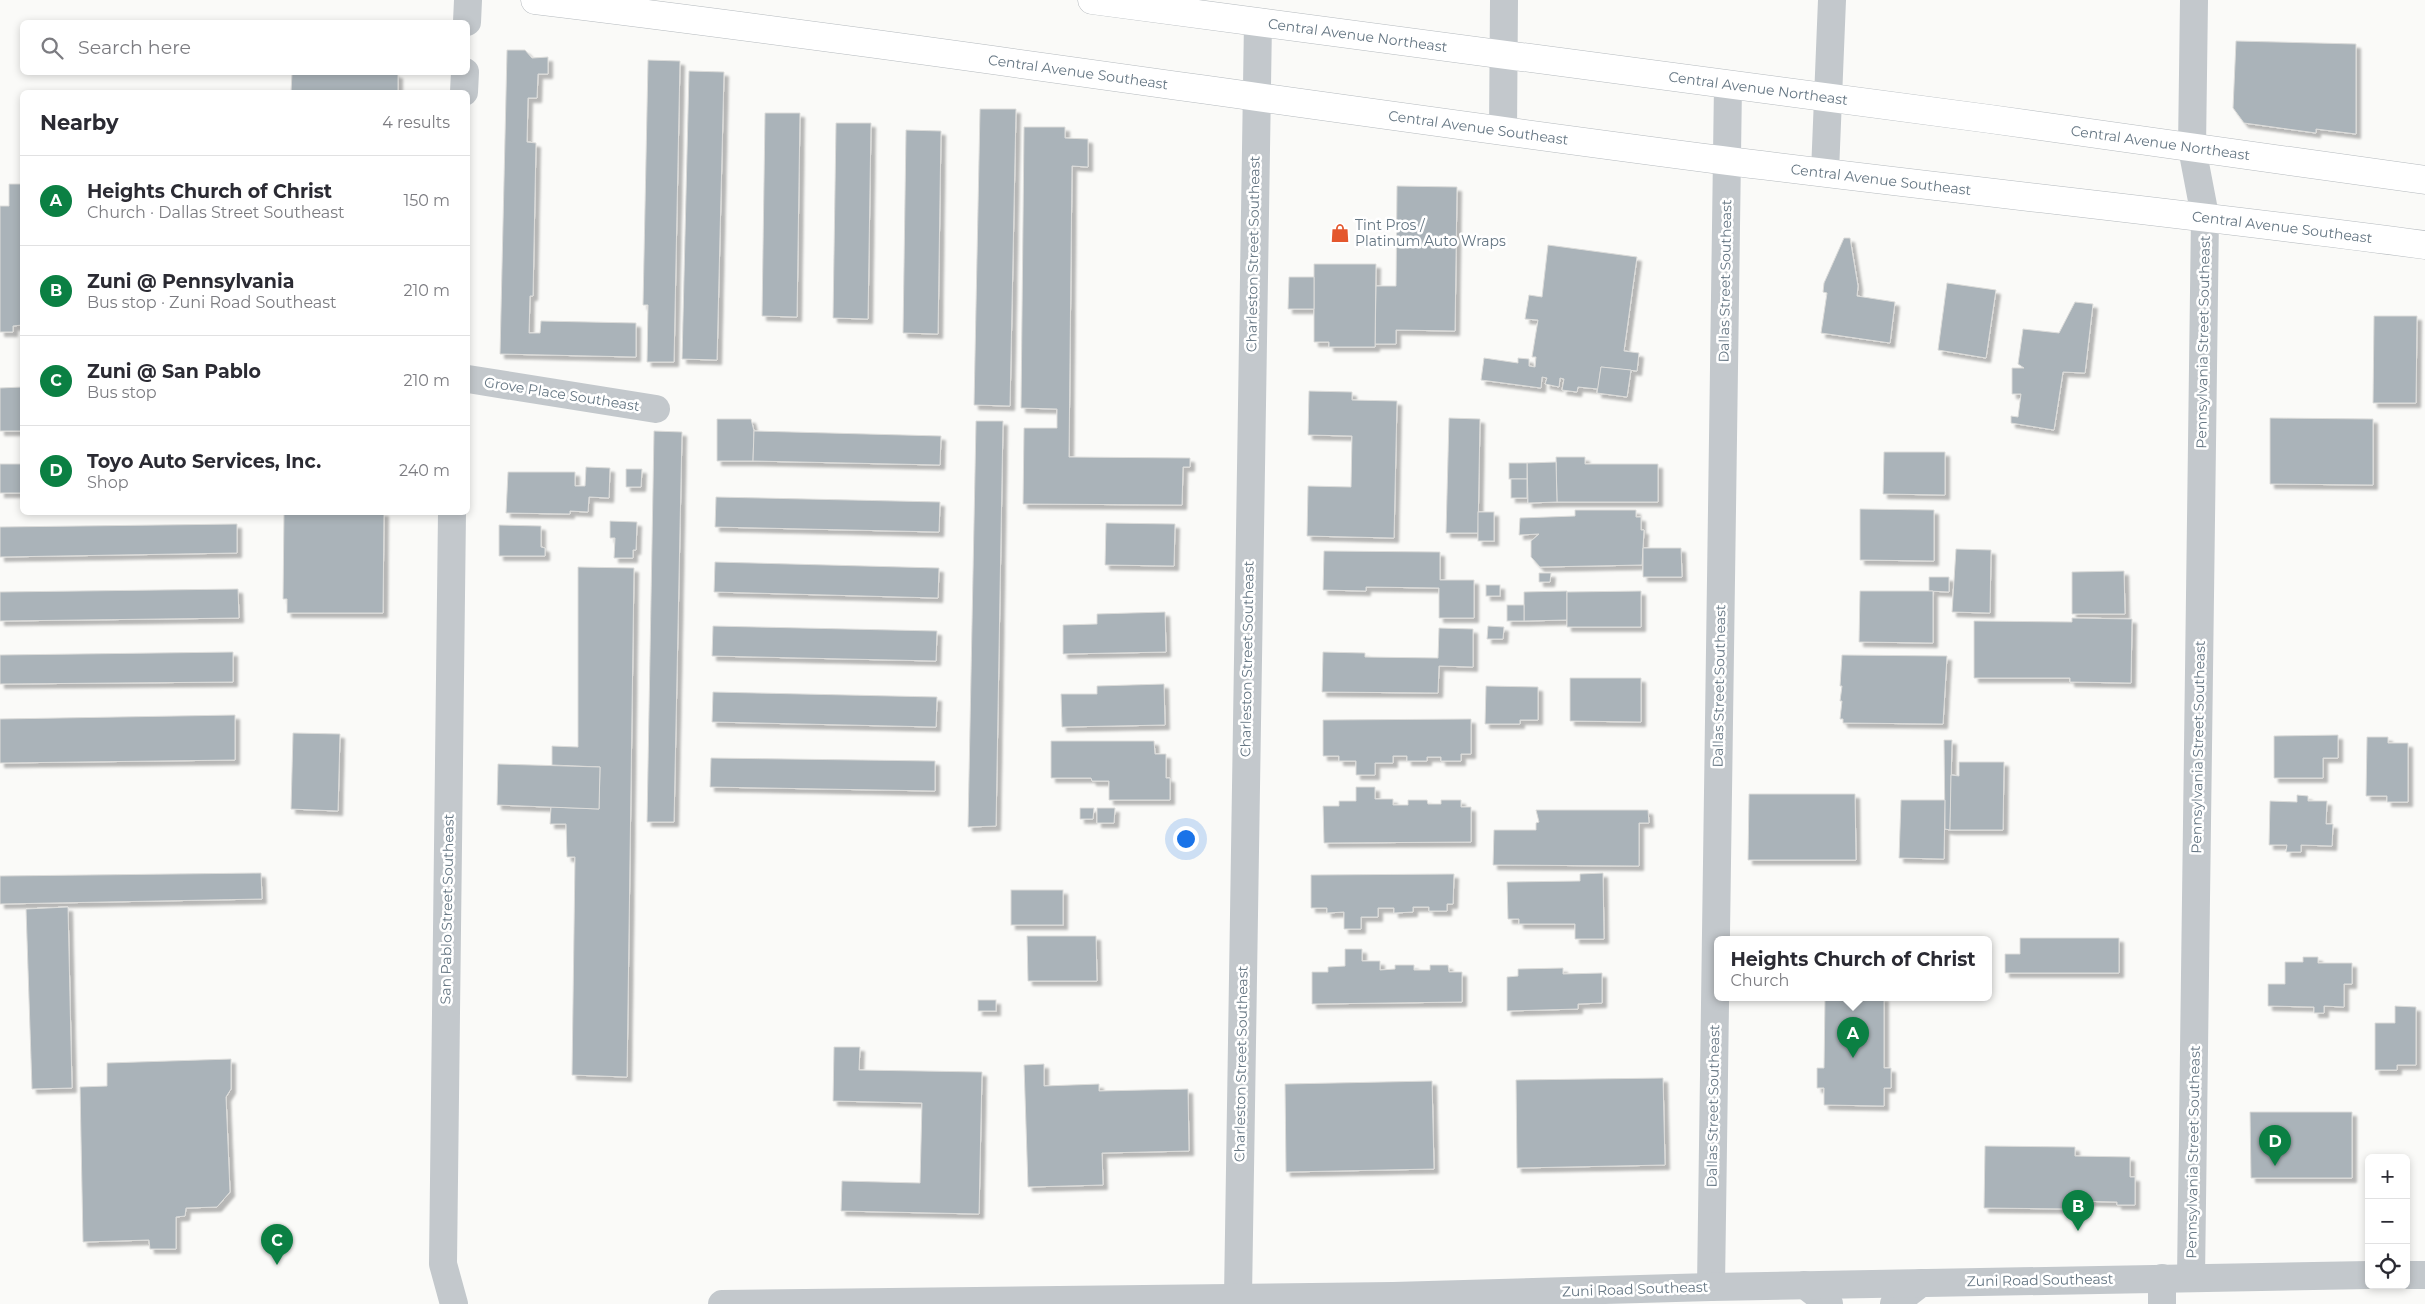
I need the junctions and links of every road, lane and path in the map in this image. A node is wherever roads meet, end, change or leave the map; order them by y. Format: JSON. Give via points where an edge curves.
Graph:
{"nodes":[{"id":1,"x":468,"y":0,"type":"edge"},
{"id":2,"x":1092,"y":0,"type":"edge"},
{"id":3,"x":1504,"y":0,"type":"edge"},
{"id":4,"x":1832,"y":0,"type":"edge"},
{"id":5,"x":2194,"y":0,"type":"edge"},
{"id":6,"x":545,"y":1,"type":"edge"},
{"id":7,"x":467,"y":20,"type":"edge"},
{"id":8,"x":1258,"y":22,"type":"junction"},
{"id":9,"x":1503,"y":56,"type":"junction"},
{"id":10,"x":465,"y":75,"type":"edge"},
{"id":11,"x":1728,"y":85,"type":"junction"},
{"id":12,"x":464,"y":90,"type":"edge"},
{"id":13,"x":1255,"y":97,"type":"junction"},
{"id":14,"x":1830,"y":99,"type":"junction"},
{"id":15,"x":1503,"y":131,"type":"junction"},
{"id":16,"x":2192,"y":148,"type":"junction"},
{"id":17,"x":1726,"y":161,"type":"junction"},
{"id":18,"x":1825,"y":172,"type":"junction"},
{"id":19,"x":2425,"y":180,"type":"edge"},
{"id":20,"x":2205,"y":216,"type":"junction"},
{"id":21,"x":2425,"y":245,"type":"edge"},
{"id":22,"x":470,"y":379,"type":"edge"},
{"id":23,"x":656,"y":409,"type":"dead end"},
{"id":24,"x":452,"y":515,"type":"edge"},
{"id":25,"x":1716,"y":936,"type":"edge"},
{"id":26,"x":1715,"y":1001,"type":"edge"},
{"id":27,"x":2365,"y":1275,"type":"edge"},
{"id":28,"x":2410,"y":1275,"type":"edge"},
{"id":29,"x":2425,"y":1275,"type":"edge"},
{"id":30,"x":2191,"y":1278,"type":"junction"},
{"id":31,"x":1921,"y":1283,"type":"junction"},
{"id":32,"x":1805,"y":1285,"type":"junction"},
{"id":33,"x":1711,"y":1286,"type":"junction"},
{"id":34,"x":2162,"y":1291,"type":"edge"},
{"id":35,"x":1238,"y":1296,"type":"junction"},
{"id":36,"x":1393,"y":1300,"type":"edge"},
{"id":37,"x":984,"y":1302,"type":"edge"},
{"id":38,"x":887,"y":1303,"type":"edge"},
{"id":39,"x":454,"y":1304,"type":"edge"},
{"id":40,"x":722,"y":1304,"type":"edge"},
{"id":41,"x":1829,"y":1304,"type":"edge"},
{"id":42,"x":1894,"y":1304,"type":"edge"}],
"edges":[{"from":1,"to":7,"type":"street"},
{"from":2,"to":8,"type":"main road","name":"Central Avenue Northeast"},
{"from":3,"to":9,"type":"street"},
{"from":4,"to":14,"type":"street"},
{"from":5,"to":16,"type":"street","name":"Pennsylvania Street Southeast"},
{"from":6,"to":13,"type":"main road","name":"Central Avenue Southeast"},
{"from":8,"to":9,"type":"main road","name":"Central Avenue Northeast"},
{"from":8,"to":13,"type":"street","name":"Charleston Street Southeast"},
{"from":9,"to":11,"type":"main road","name":"Central Avenue Northeast"},
{"from":9,"to":15,"type":"street"},
{"from":10,"to":12,"type":"street"},
{"from":11,"to":14,"type":"main road","name":"Central Avenue Northeast"},
{"from":11,"to":17,"type":"street","name":"Dallas Street Southeast"},
{"from":13,"to":15,"type":"main road","name":"Central Avenue Southeast"},
{"from":13,"to":35,"type":"street","name":"Charleston Street Southeast"},
{"from":14,"to":16,"type":"main road","name":"Central Avenue Northeast"},
{"from":14,"to":18,"type":"street"},
{"from":15,"to":17,"type":"main road","name":"Central Avenue Southeast"},
{"from":16,"to":19,"type":"main road","name":"Central Avenue Northeast"},
{"from":16,"to":20,"type":"street","name":"Pennsylvania Street Southeast"},
{"from":17,"to":18,"type":"main road","name":"Central Avenue Southeast"},
{"from":17,"to":25,"type":"street","name":"Dallas Street Southeast"},
{"from":18,"to":20,"type":"main road","name":"Central Avenue Southeast"},
{"from":20,"to":21,"type":"main road","name":"Central Avenue Southeast"},
{"from":20,"to":30,"type":"street","name":"Pennsylvania Street Southeast"},
{"from":22,"to":23,"type":"street","name":"Grove Place Southeast"},
{"from":24,"to":39,"type":"street","name":"San Pablo Street Southeast","via":[[443,1264]]},
{"from":26,"to":33,"type":"street","name":"Dallas Street Southeast"},
{"from":27,"to":30,"type":"street","name":"Zuni Road Southeast"},
{"from":28,"to":29,"type":"street"},
{"from":30,"to":34,"type":"street","name":"Zuni Road Southeast"},
{"from":31,"to":32,"type":"street","name":"Zuni Road Southeast"},
{"from":31,"to":34,"type":"street","name":"Zuni Road Southeast"},
{"from":31,"to":42,"type":"street"},
{"from":32,"to":33,"type":"street","name":"Zuni Road Southeast"},
{"from":32,"to":41,"type":"street"},
{"from":33,"to":36,"type":"street","name":"Zuni Road Southeast"},
{"from":35,"to":36,"type":"street","name":"Zuni Road Southeast"},
{"from":35,"to":37,"type":"street","name":"Zuni Road Southeast"},
{"from":37,"to":38,"type":"street","name":"Zuni Road Southeast"},
{"from":38,"to":40,"type":"street","name":"Zuni Road Southeast"}]}
